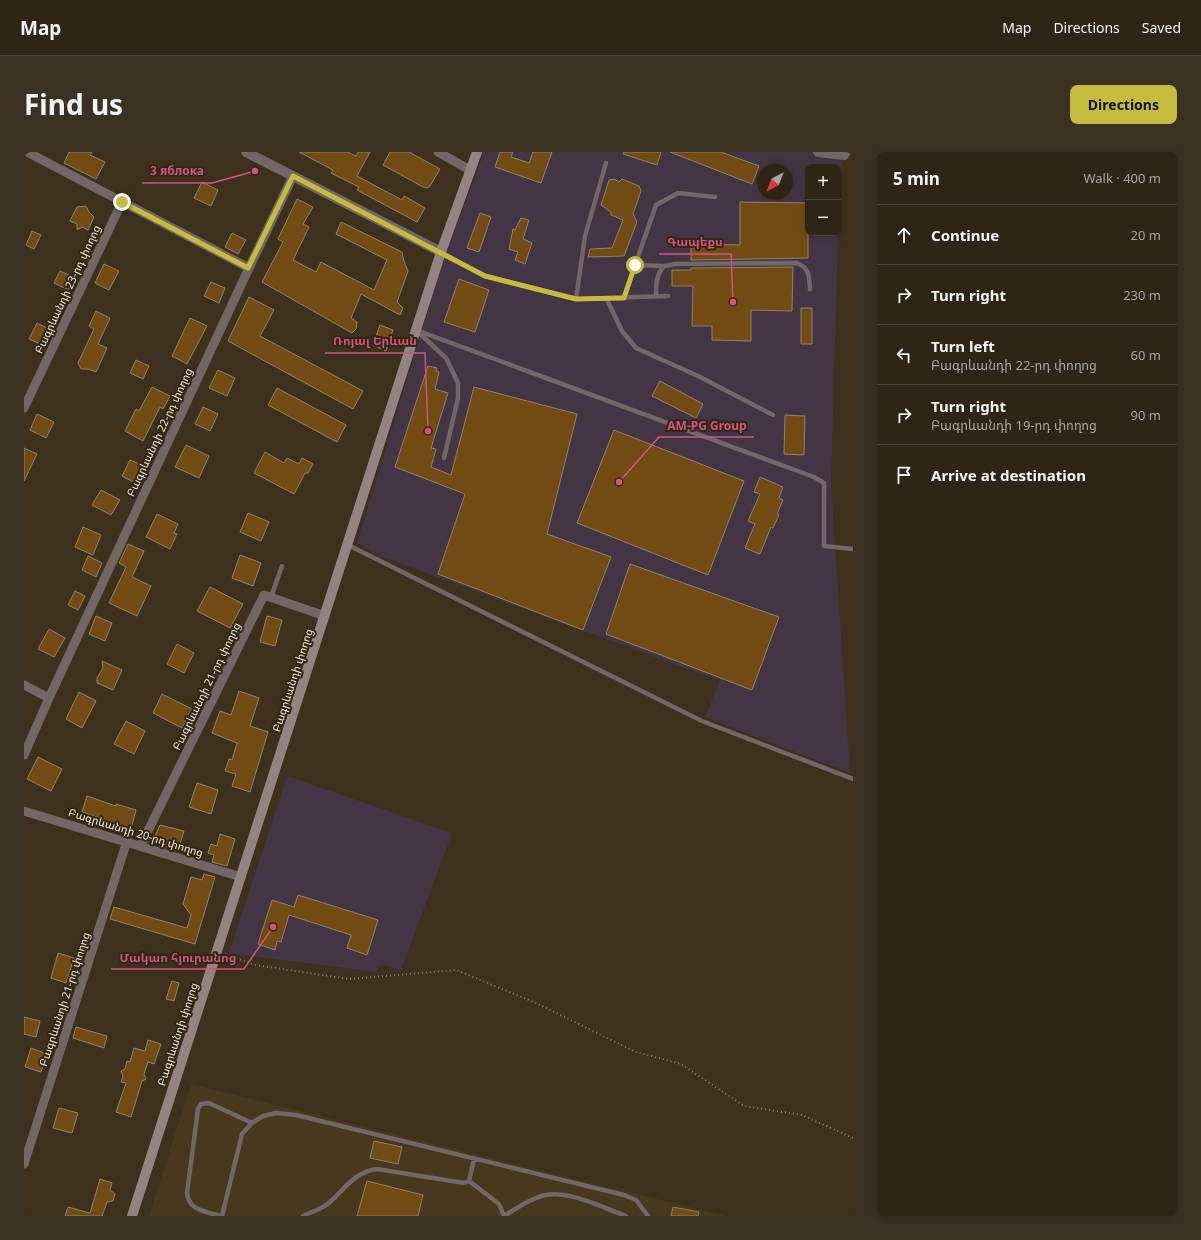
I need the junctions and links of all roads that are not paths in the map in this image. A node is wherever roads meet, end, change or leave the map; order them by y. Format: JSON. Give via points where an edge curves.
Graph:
{"nodes":[{"id":1,"x":26,"y":152,"type":"edge"},
{"id":2,"x":246,"y":152,"type":"edge"},
{"id":3,"x":438,"y":152,"type":"edge"},
{"id":4,"x":477,"y":152,"type":"edge"},
{"id":5,"x":818,"y":152,"type":"edge"},
{"id":6,"x":846,"y":152,"type":"edge"},
{"id":7,"x":606,"y":163,"type":"dead end"},
{"id":8,"x":470,"y":170,"type":"junction"},
{"id":9,"x":293,"y":176,"type":"junction"},
{"id":10,"x":715,"y":197,"type":"dead end"},
{"id":11,"x":122,"y":202,"type":"junction"},
{"id":12,"x":441,"y":252,"type":"junction"},
{"id":13,"x":635,"y":265,"type":"junction"},
{"id":14,"x":664,"y":266,"type":"junction"},
{"id":15,"x":248,"y":268,"type":"junction"},
{"id":16,"x":810,"y":289,"type":"dead end"},
{"id":17,"x":656,"y":296,"type":"junction"},
{"id":18,"x":668,"y":296,"type":"dead end"},
{"id":19,"x":606,"y":298,"type":"junction"},
{"id":20,"x":624,"y":298,"type":"junction"},
{"id":21,"x":576,"y":299,"type":"junction"},
{"id":22,"x":416,"y":330,"type":"junction"},
{"id":23,"x":24,"y":408,"type":"edge"},
{"id":24,"x":773,"y":415,"type":"dead end"},
{"id":25,"x":444,"y":458,"type":"dead end"},
{"id":26,"x":348,"y":545,"type":"junction"},
{"id":27,"x":853,"y":549,"type":"edge"},
{"id":28,"x":282,"y":566,"type":"dead end"},
{"id":29,"x":271,"y":597,"type":"junction"},
{"id":30,"x":325,"y":616,"type":"junction"},
{"id":31,"x":24,"y":685,"type":"edge"},
{"id":32,"x":49,"y":698,"type":"junction"},
{"id":33,"x":24,"y":755,"type":"edge"},
{"id":34,"x":853,"y":779,"type":"edge"},
{"id":35,"x":24,"y":810,"type":"edge"},
{"id":36,"x":127,"y":841,"type":"junction"},
{"id":37,"x":141,"y":845,"type":"junction"},
{"id":38,"x":241,"y":877,"type":"junction"},
{"id":39,"x":252,"y":1123,"type":"junction"},
{"id":40,"x":474,"y":1159,"type":"junction"},
{"id":41,"x":24,"y":1164,"type":"edge"},
{"id":42,"x":469,"y":1181,"type":"junction"},
{"id":43,"x":132,"y":1216,"type":"edge"},
{"id":44,"x":221,"y":1216,"type":"edge"},
{"id":45,"x":303,"y":1216,"type":"edge"},
{"id":46,"x":504,"y":1216,"type":"edge"},
{"id":47,"x":626,"y":1216,"type":"edge"},
{"id":48,"x":648,"y":1216,"type":"edge"}],
"edges":[{"from":1,"to":11,"type":"street"},
{"from":2,"to":9,"type":"street"},
{"from":3,"to":8,"type":"street"},
{"from":4,"to":8,"type":"main road","name":"Բագրևանդի փողոց"},
{"from":5,"to":6,"type":"street","via":[[844,155]]},
{"from":7,"to":21,"type":"lane","via":[[585,236]]},
{"from":8,"to":12,"type":"main road","name":"Բագրևանդի փողոց"},
{"from":9,"to":12,"type":"street"},
{"from":9,"to":15,"type":"street","name":"Բագրևանդի 22-րդ փողոց"},
{"from":10,"to":13,"type":"lane","via":[[678,193],[656,205]]},
{"from":11,"to":15,"type":"street"},
{"from":11,"to":23,"type":"street","name":"Բագրևանդի 23-րդ փողոց"},
{"from":12,"to":21,"type":"lane","via":[[485,276]]},
{"from":12,"to":22,"type":"main road","name":"Բագրևանդի փողոց"},
{"from":13,"to":14,"type":"lane"},
{"from":13,"to":20,"type":"lane"},
{"from":14,"to":16,"type":"lane","via":[[797,263],[808,270]]},
{"from":14,"to":17,"type":"lane","via":[[656,284]]},
{"from":15,"to":32,"type":"street","name":"Բագրևանդի 22-րդ փողոց"},
{"from":17,"to":18,"type":"lane"},
{"from":17,"to":20,"type":"lane"},
{"from":19,"to":20,"type":"lane"},
{"from":19,"to":21,"type":"lane"},
{"from":19,"to":24,"type":"lane","via":[[622,331],[636,348],[698,376]]},
{"from":22,"to":25,"type":"lane","via":[[446,358],[458,382],[458,398]]},
{"from":22,"to":26,"type":"main road","name":"Բագրևանդի փողոց"},
{"from":22,"to":27,"type":"lane","via":[[824,483],[824,546]]},
{"from":26,"to":30,"type":"main road","name":"Բագրևանդի փողոց"},
{"from":26,"to":34,"type":"lane","via":[[702,721]]},
{"from":28,"to":29,"type":"lane"},
{"from":29,"to":30,"type":"street"},
{"from":29,"to":37,"type":"street","name":"Բագրևանդի 21-րդ փողոց","via":[[264,595]]},
{"from":30,"to":38,"type":"main road","name":"Բագրևանդի փողոց"},
{"from":31,"to":32,"type":"street"},
{"from":32,"to":33,"type":"street"},
{"from":35,"to":36,"type":"street","name":"Բագրևանդի 20-րդ փողոց"},
{"from":36,"to":37,"type":"street","name":"Բագրևանդի 20-րդ փողոց"},
{"from":36,"to":41,"type":"street","name":"Բագրևանդի 21-րդ փողոց"},
{"from":37,"to":38,"type":"street","name":"Բագրևանդի 20-րդ փողոց"},
{"from":38,"to":43,"type":"main road","name":"Բագրևանդի փողոց"},
{"from":39,"to":40,"type":"lane","via":[[276,1113],[296,1115]]},
{"from":39,"to":44,"type":"lane","via":[[242,1134]]},
{"from":39,"to":44,"type":"lane","via":[[209,1104],[201,1104],[198,1109],[187,1201],[192,1207]]},
{"from":40,"to":42,"type":"lane"},
{"from":40,"to":48,"type":"lane","via":[[624,1196],[636,1200]]},
{"from":42,"to":45,"type":"lane","via":[[464,1184],[454,1183],[377,1169],[367,1170],[355,1176],[328,1204]]},
{"from":42,"to":46,"type":"lane","via":[[500,1204]]},
{"from":46,"to":47,"type":"lane","via":[[532,1200],[547,1195],[576,1198]]}]}
